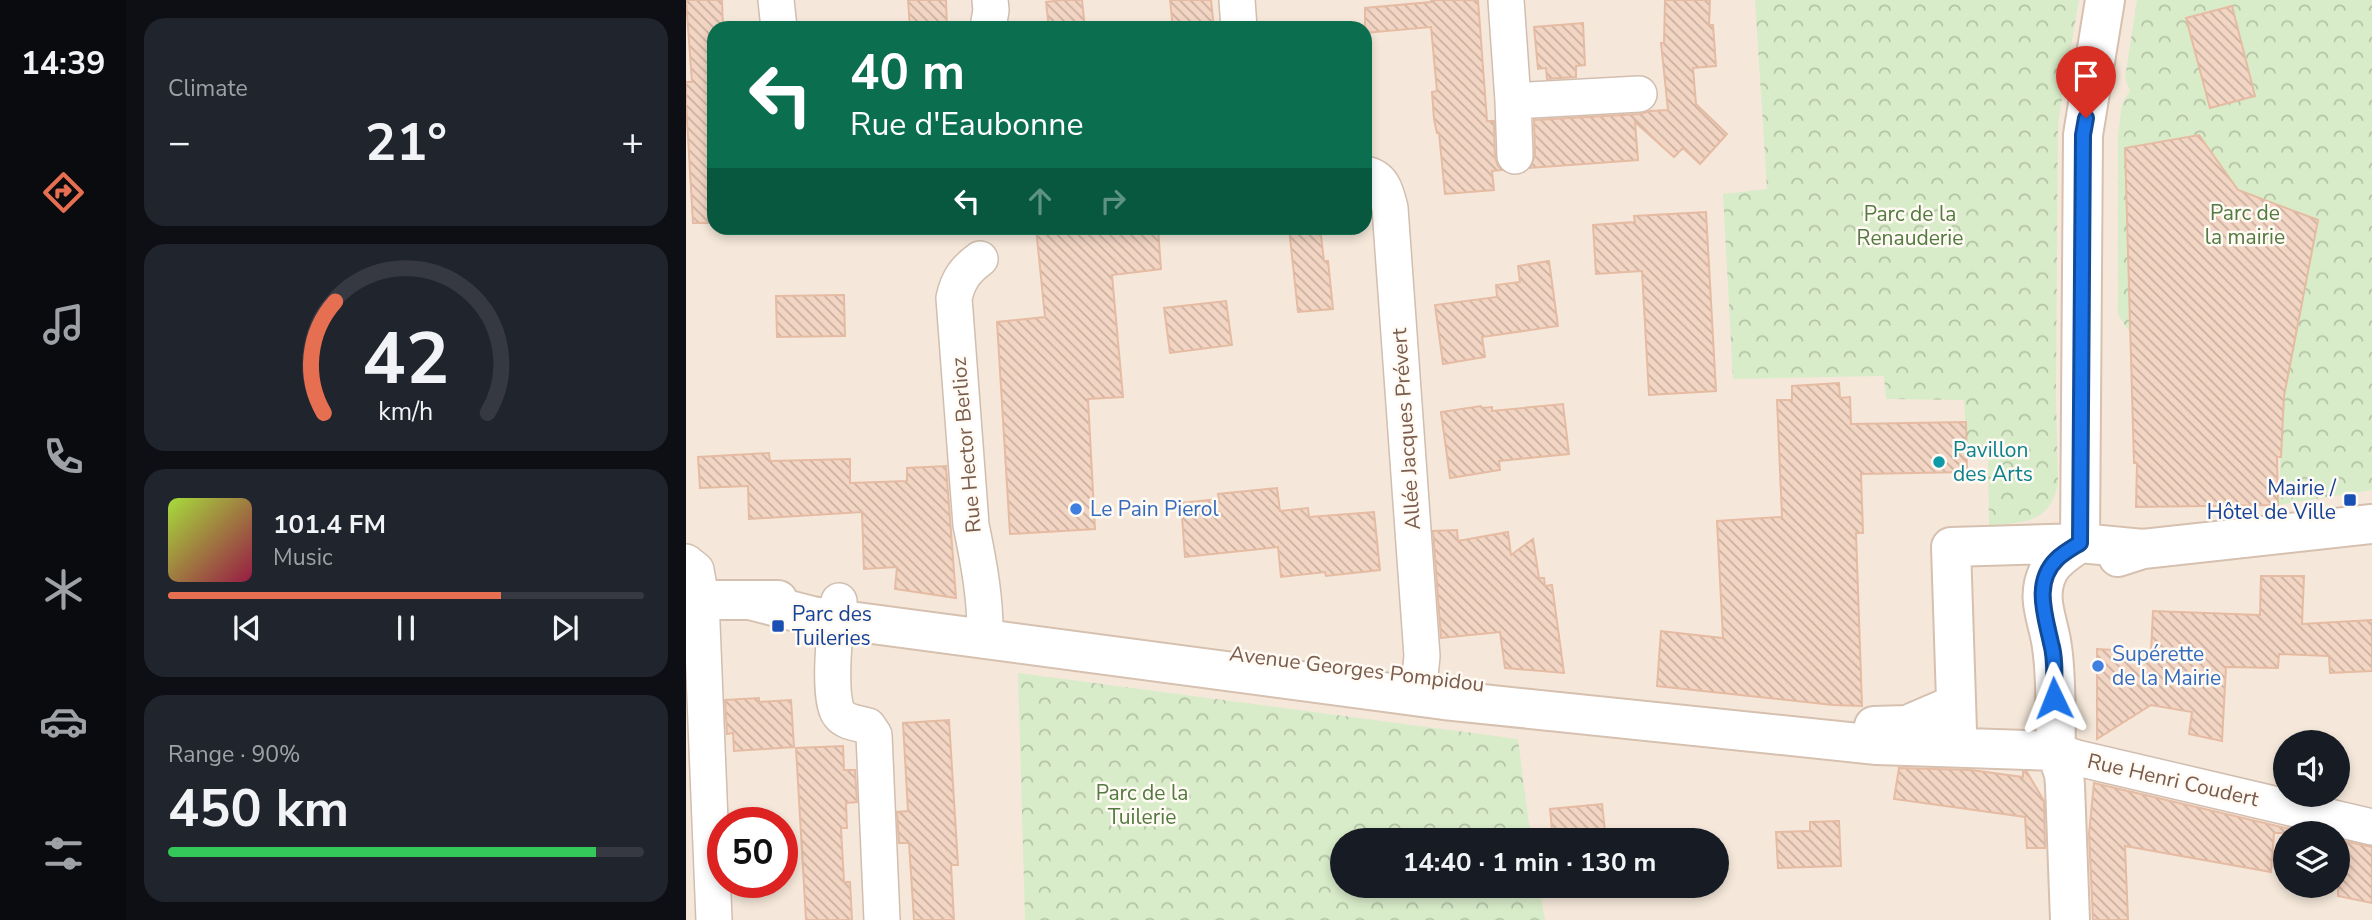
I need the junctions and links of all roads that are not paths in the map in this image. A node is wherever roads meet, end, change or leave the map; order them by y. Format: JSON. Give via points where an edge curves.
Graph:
{"nodes":[{"id":1,"x":776,"y":0,"type":"edge"},
{"id":2,"x":990,"y":0,"type":"edge"},
{"id":3,"x":1237,"y":0,"type":"edge"},
{"id":4,"x":1506,"y":0,"type":"edge"},
{"id":5,"x":2105,"y":0,"type":"edge"},
{"id":6,"x":778,"y":21,"type":"edge"},
{"id":7,"x":989,"y":21,"type":"edge"},
{"id":8,"x":1238,"y":21,"type":"edge"},
{"id":9,"x":1639,"y":94,"type":"dead end"},
{"id":10,"x":1513,"y":101,"type":"junction"},
{"id":11,"x":1515,"y":156,"type":"dead end"},
{"id":12,"x":1372,"y":175,"type":"edge"},
{"id":13,"x":980,"y":259,"type":"dead end"},
{"id":14,"x":2372,"y":524,"type":"edge"},
{"id":15,"x":2080,"y":543,"type":"junction"},
{"id":16,"x":2143,"y":549,"type":"junction"},
{"id":17,"x":686,"y":562,"type":"edge"},
{"id":18,"x":694,"y":599,"type":"edge"},
{"id":19,"x":837,"y":610,"type":"junction"},
{"id":20,"x":985,"y":630,"type":"junction"},
{"id":21,"x":2052,"y":645,"type":"junction"},
{"id":22,"x":1419,"y":687,"type":"junction"},
{"id":23,"x":1956,"y":704,"type":"junction"},
{"id":24,"x":1957,"y":747,"type":"junction"},
{"id":25,"x":2056,"y":751,"type":"junction"},
{"id":26,"x":2372,"y":827,"type":"edge"},
{"id":27,"x":714,"y":920,"type":"edge"},
{"id":28,"x":882,"y":920,"type":"edge"},
{"id":29,"x":2070,"y":920,"type":"edge"}],
"edges":[{"from":1,"to":6,"type":"street"},
{"from":2,"to":7,"type":"street"},
{"from":3,"to":8,"type":"street"},
{"from":4,"to":10,"type":"street"},
{"from":5,"to":15,"type":"main road","via":[[2083,135]]},
{"from":9,"to":10,"type":"street"},
{"from":10,"to":11,"type":"street"},
{"from":12,"to":22,"type":"street","name":"Allée Jacques Prévert","via":[[1386,192],[1390,208],[1422,656]]},
{"from":13,"to":20,"type":"street","name":"Rue Hector Berlioz","via":[[965,271],[954,298],[971,525]]},
{"from":14,"to":16,"type":"main road"},
{"from":15,"to":16,"type":"main road"},
{"from":15,"to":21,"type":"main road","via":[[2056,559],[2043,586],[2043,610]]},
{"from":15,"to":23,"type":"main road","via":[[1951,547]]},
{"from":16,"to":21,"type":"main road","via":[[2090,568],[2067,587]]},
{"from":17,"to":18,"type":"street","via":[[696,570]]},
{"from":18,"to":19,"type":"main road","name":"Avenue Georges Pompidou","via":[[816,598]]},
{"from":18,"to":27,"type":"street"},
{"from":19,"to":20,"type":"main road","name":"Avenue Georges Pompidou"},
{"from":19,"to":28,"type":"street","via":[[832,698],[837,713],[847,722],[868,726],[874,735]]},
{"from":20,"to":22,"type":"main road","name":"Avenue Georges Pompidou"},
{"from":21,"to":25,"type":"main road"},
{"from":22,"to":23,"type":"main road","name":"Avenue Georges Pompidou","via":[[1878,726],[1907,725]]},
{"from":22,"to":24,"type":"main road","name":"Avenue Georges Pompidou","via":[[1877,745]]},
{"from":23,"to":24,"type":"main road"},
{"from":24,"to":25,"type":"main road","name":"Avenue Georges Pompidou"},
{"from":25,"to":26,"type":"street","name":"Rue Henri Coudert"},
{"from":25,"to":29,"type":"main road","via":[[2065,786]]}]}
